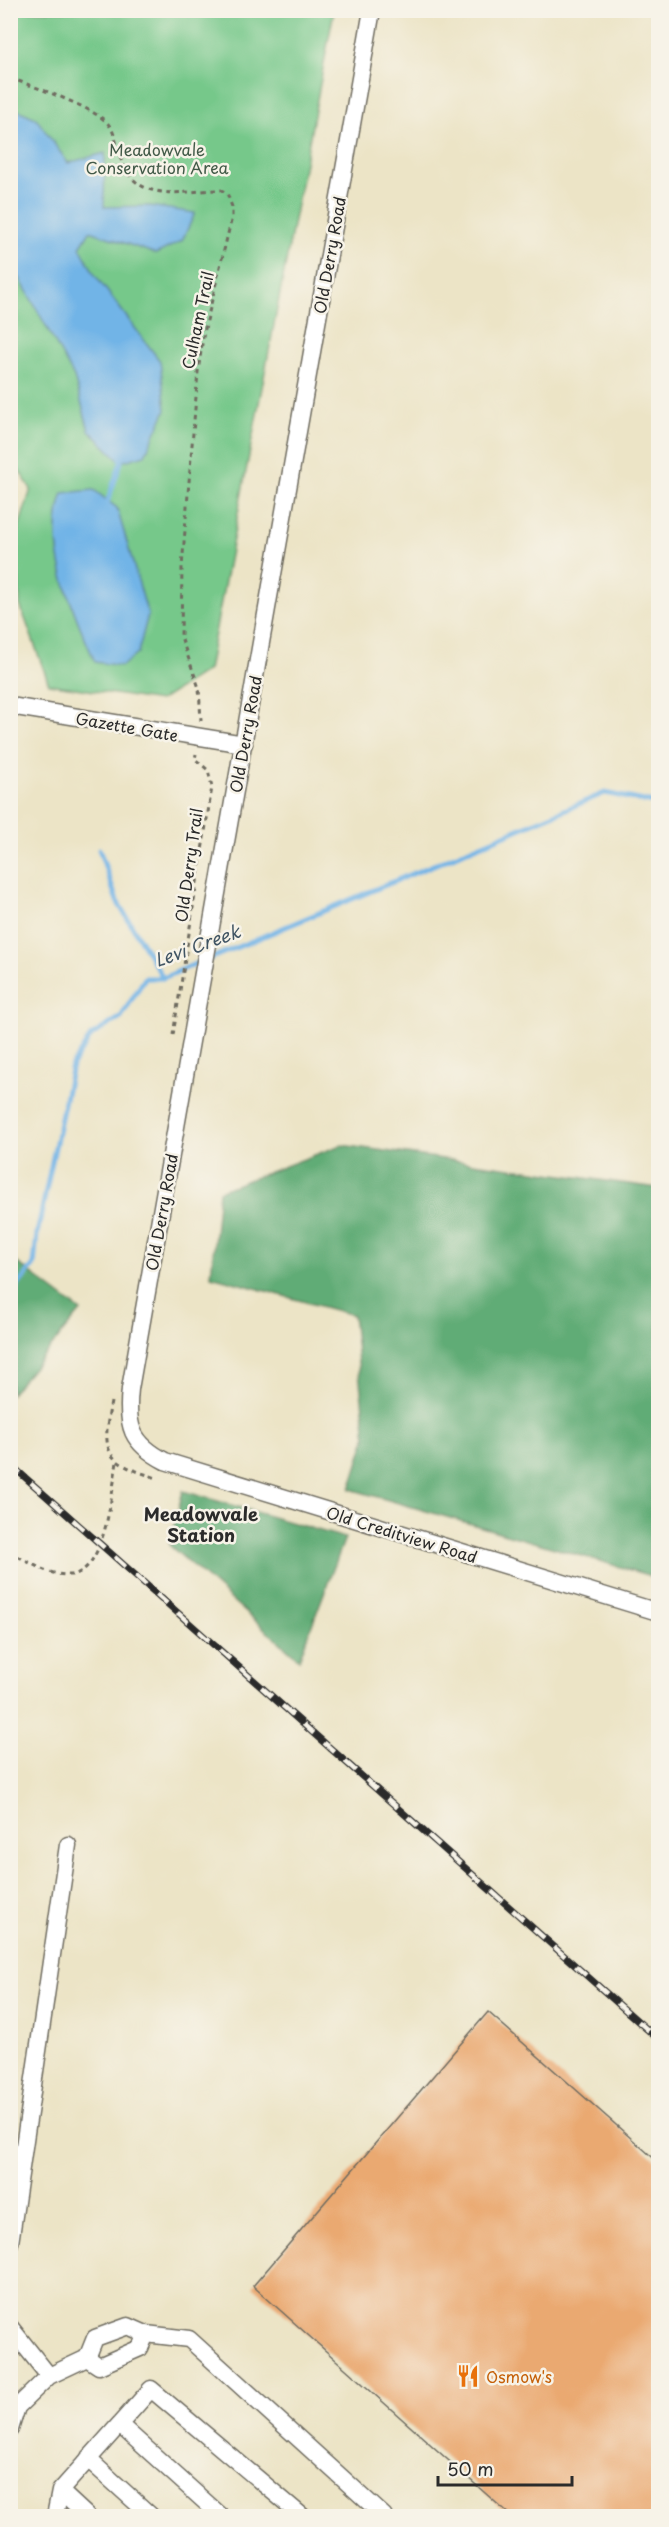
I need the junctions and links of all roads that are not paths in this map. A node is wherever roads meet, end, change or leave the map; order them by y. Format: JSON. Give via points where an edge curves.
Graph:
{"nodes":[{"id":1,"x":372,"y":10,"type":"edge"},
{"id":2,"x":10,"y":706,"type":"edge"},
{"id":3,"x":244,"y":744,"type":"junction"},
{"id":4,"x":148,"y":1452,"type":"joint"},
{"id":5,"x":658,"y":1612,"type":"edge"},
{"id":6,"x":68,"y":1845,"type":"dead end"},
{"id":7,"x":10,"y":2243,"type":"edge"},
{"id":8,"x":10,"y":2327,"type":"edge"},
{"id":9,"x":146,"y":2334,"type":"junction"},
{"id":10,"x":87,"y":2358,"type":"junction"},
{"id":11,"x":49,"y":2376,"type":"junction"},
{"id":12,"x":120,"y":2425,"type":"junction"},
{"id":13,"x":10,"y":2429,"type":"edge"},
{"id":14,"x":88,"y":2459,"type":"junction"},
{"id":15,"x":60,"y":2491,"type":"junction"},
{"id":16,"x":55,"y":2517,"type":"edge"},
{"id":17,"x":87,"y":2517,"type":"edge"},
{"id":18,"x":151,"y":2517,"type":"edge"},
{"id":19,"x":221,"y":2517,"type":"edge"},
{"id":20,"x":302,"y":2517,"type":"edge"},
{"id":21,"x":384,"y":2517,"type":"edge"}],
"edges":[{"from":1,"to":3,"type":"street","name":"Old Derry Road"},
{"from":2,"to":3,"type":"street","name":"Gazette Gate"},
{"from":3,"to":4,"type":"street","name":"Old Derry Road","via":[[128,1410],[138,1443]]},
{"from":4,"to":5,"type":"street","name":"Old Creditview Road","via":[[183,1467]]},
{"from":6,"to":7,"type":"street"},
{"from":8,"to":11,"type":"street"},
{"from":9,"to":10,"type":"street","via":[[140,2348],[99,2366]]},
{"from":9,"to":10,"type":"street","via":[[128,2326],[95,2338]]},
{"from":9,"to":21,"type":"street","via":[[189,2339]]},
{"from":10,"to":11,"type":"street"},
{"from":11,"to":13,"type":"street","via":[[17,2407]]},
{"from":12,"to":14,"type":"street"},
{"from":12,"to":19,"type":"street"},
{"from":12,"to":20,"type":"street","via":[[151,2389]]},
{"from":14,"to":15,"type":"street"},
{"from":14,"to":18,"type":"street"},
{"from":15,"to":16,"type":"street"},
{"from":15,"to":17,"type":"street"}]}
